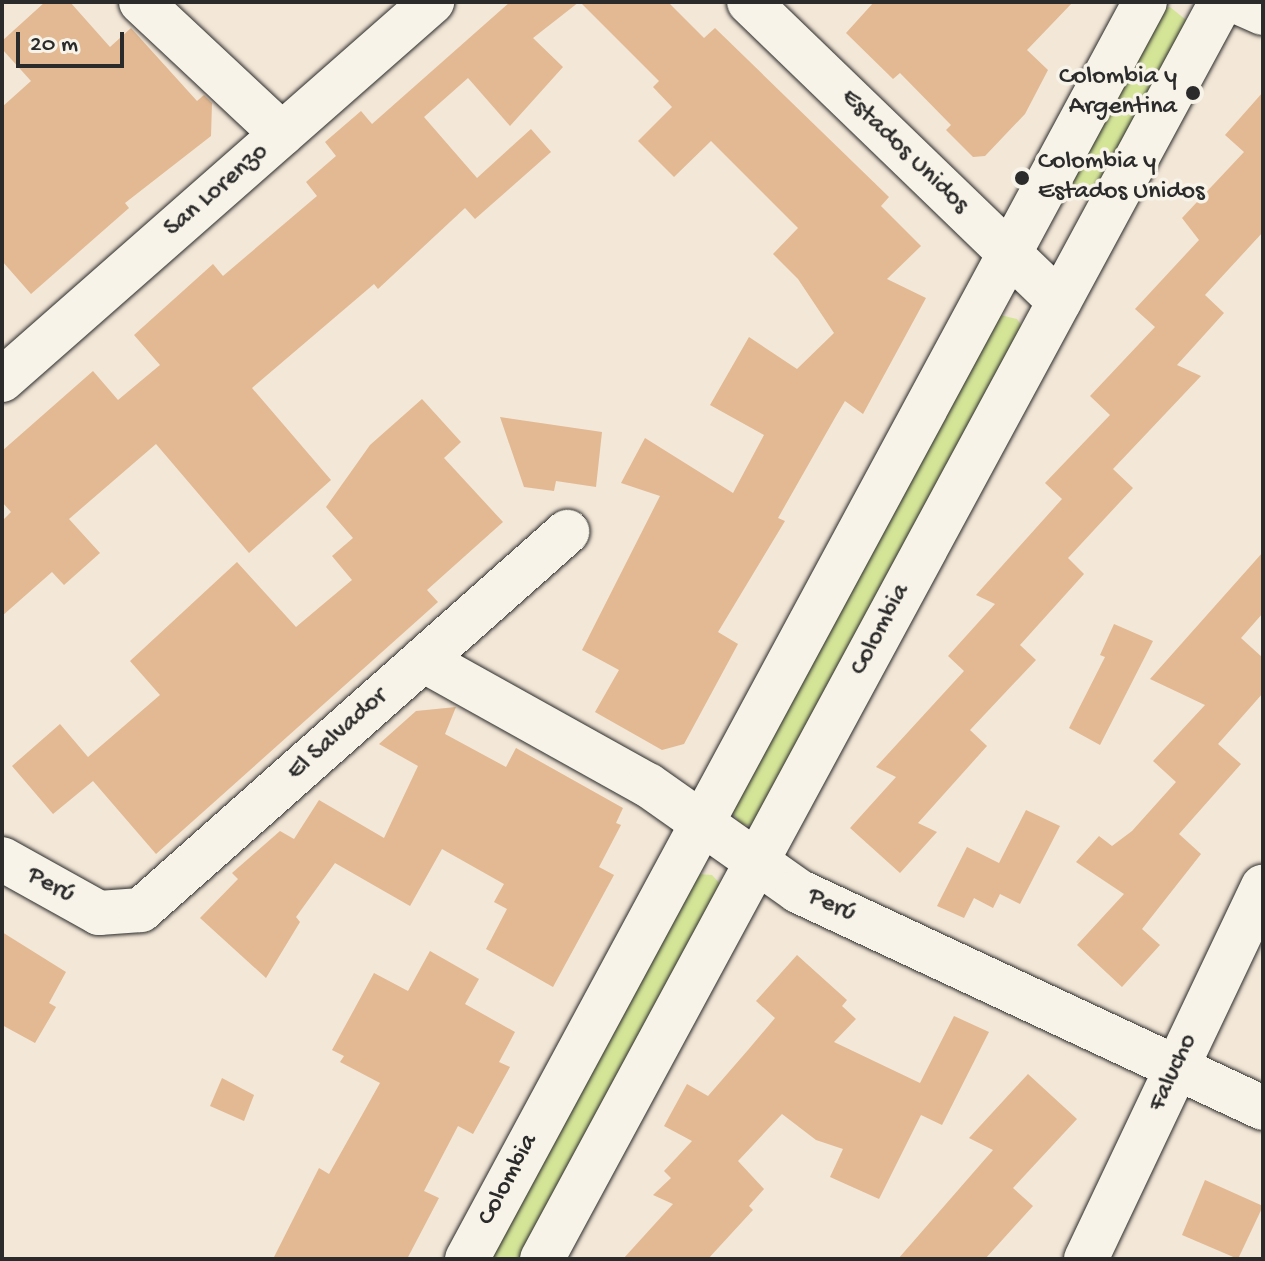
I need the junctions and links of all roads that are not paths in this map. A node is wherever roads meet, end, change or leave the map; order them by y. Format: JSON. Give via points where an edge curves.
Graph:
{"nodes":[{"id":1,"x":141,"y":2,"type":"edge"},
{"id":2,"x":432,"y":2,"type":"edge"},
{"id":3,"x":749,"y":2,"type":"edge"},
{"id":4,"x":1145,"y":2,"type":"edge"},
{"id":5,"x":1221,"y":2,"type":"edge"},
{"id":6,"x":1238,"y":2,"type":"edge"},
{"id":7,"x":1263,"y":13,"type":"edge"},
{"id":8,"x":282,"y":134,"type":"junction"},
{"id":9,"x":1010,"y":253,"type":"junction"},
{"id":10,"x":1059,"y":301,"type":"junction"},
{"id":11,"x":2,"y":380,"type":"edge"},
{"id":12,"x":567,"y":532,"type":"dead end"},
{"id":13,"x":423,"y":660,"type":"junction"},
{"id":14,"x":702,"y":823,"type":"junction"},
{"id":15,"x":2,"y":859,"type":"edge"},
{"id":16,"x":756,"y":861,"type":"junction"},
{"id":17,"x":1263,"y":887,"type":"edge"},
{"id":18,"x":99,"y":913,"type":"joint"},
{"id":19,"x":1177,"y":1068,"type":"junction"},
{"id":20,"x":1263,"y":1108,"type":"edge"},
{"id":21,"x":467,"y":1259,"type":"edge"},
{"id":22,"x":542,"y":1259,"type":"edge"},
{"id":23,"x":1086,"y":1259,"type":"edge"}],
"edges":[{"from":1,"to":8,"type":"street"},
{"from":2,"to":8,"type":"street","name":"San Lorenzo"},
{"from":3,"to":9,"type":"street","name":"Estados Unidos"},
{"from":4,"to":9,"type":"street","name":"Colombia"},
{"from":5,"to":10,"type":"street","name":"Colombia"},
{"from":6,"to":7,"type":"street"},
{"from":8,"to":11,"type":"street","name":"San Lorenzo"},
{"from":9,"to":10,"type":"street","name":"Estados Unidos"},
{"from":9,"to":14,"type":"street","name":"Colombia"},
{"from":10,"to":16,"type":"street","name":"Colombia"},
{"from":12,"to":13,"type":"street","name":"El Salvador"},
{"from":13,"to":14,"type":"street","name":"Perú","via":[[648,785]]},
{"from":13,"to":18,"type":"street","name":"El Salvador","via":[[141,910]]},
{"from":14,"to":16,"type":"street","name":"Perú"},
{"from":14,"to":21,"type":"street","name":"Colombia"},
{"from":15,"to":18,"type":"street","name":"Perú"},
{"from":16,"to":19,"type":"street","name":"Perú","via":[[798,891]]},
{"from":16,"to":22,"type":"street","name":"Colombia"},
{"from":17,"to":19,"type":"street","name":"Falucho"},
{"from":19,"to":20,"type":"street","name":"Perú"},
{"from":19,"to":23,"type":"street","name":"Falucho"}]}
